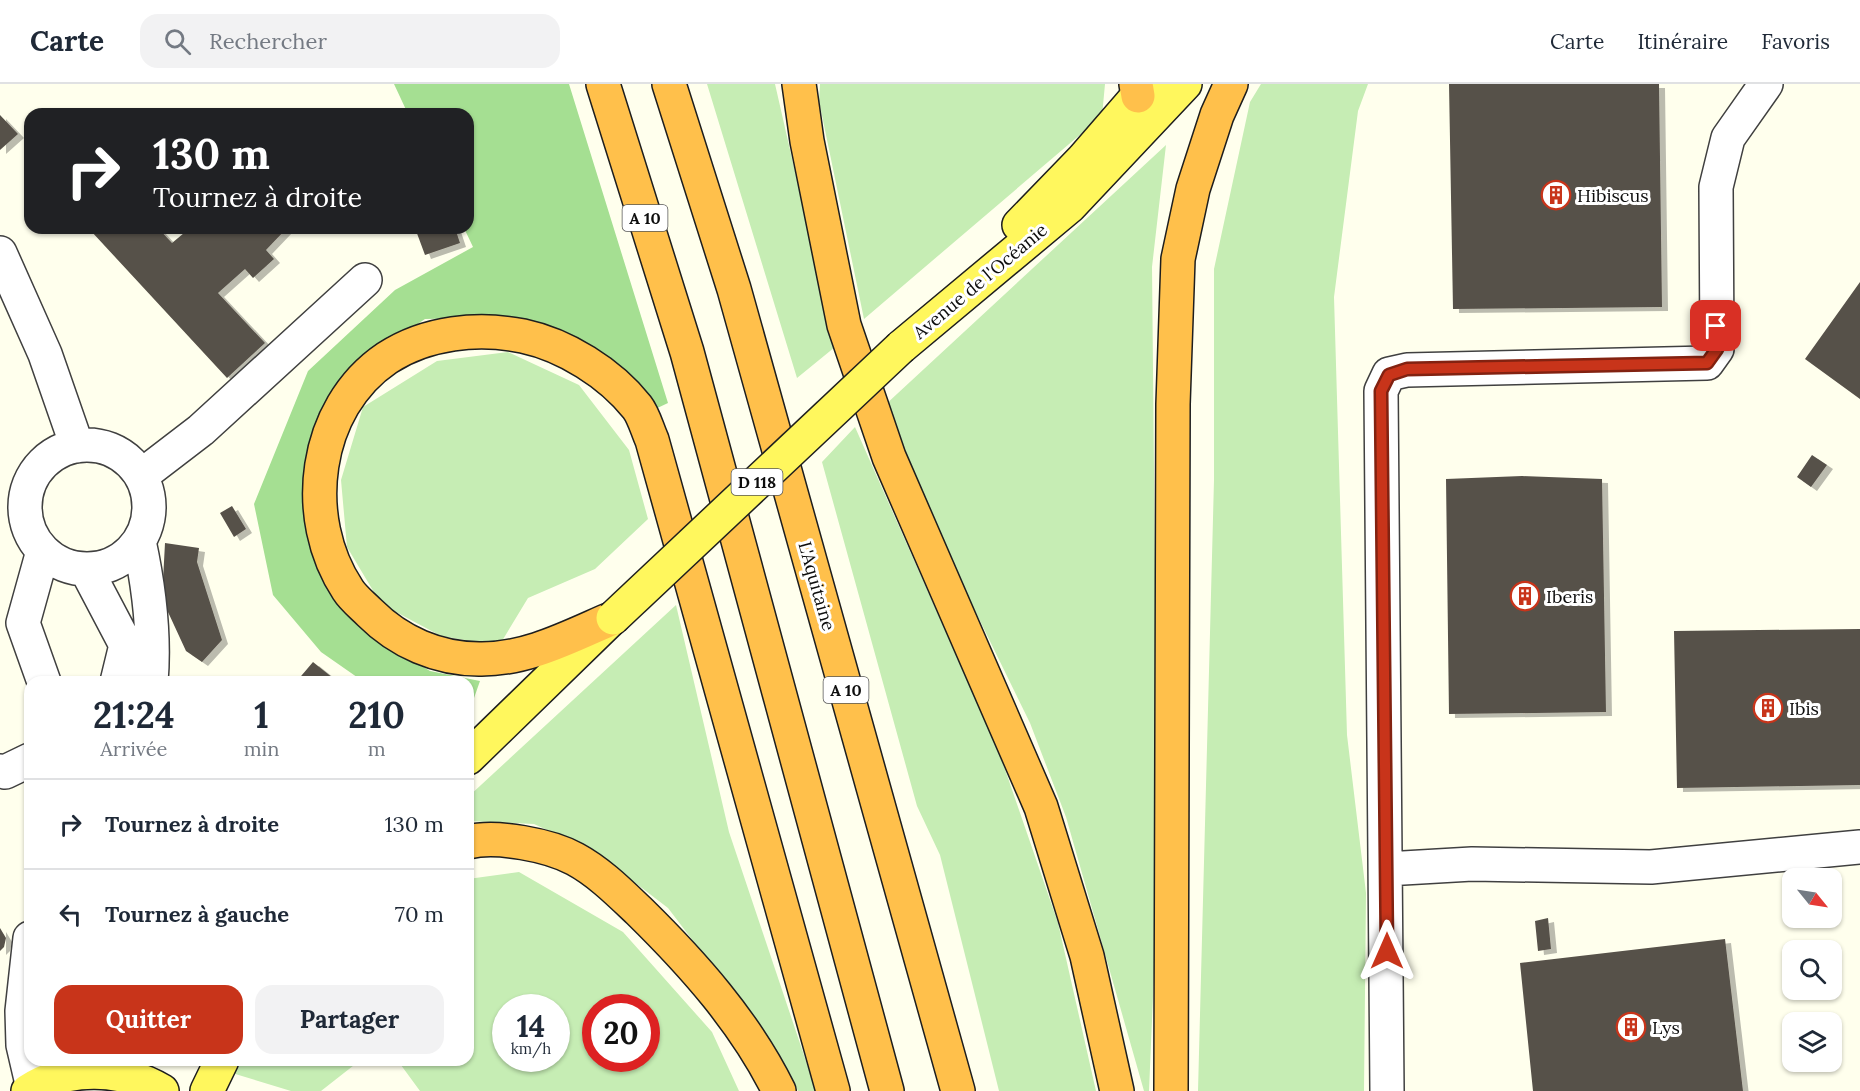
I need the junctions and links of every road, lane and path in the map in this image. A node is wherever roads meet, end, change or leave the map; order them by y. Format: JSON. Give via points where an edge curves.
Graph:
{"nodes":[{"id":1,"x":603,"y":84,"type":"edge"},
{"id":2,"x":669,"y":84,"type":"edge"},
{"id":3,"x":799,"y":84,"type":"edge"},
{"id":4,"x":1185,"y":84,"type":"edge"},
{"id":5,"x":1231,"y":84,"type":"edge"},
{"id":6,"x":1766,"y":84,"type":"edge"},
{"id":7,"x":1141,"y":88,"type":"edge"},
{"id":8,"x":0,"y":254,"type":"edge"},
{"id":9,"x":365,"y":280,"type":"dead end"},
{"id":10,"x":901,"y":347,"type":"junction"},
{"id":11,"x":77,"y":446,"type":"junction"},
{"id":12,"x":141,"y":476,"type":"junction"},
{"id":13,"x":139,"y":541,"type":"junction"},
{"id":14,"x":43,"y":551,"type":"junction"},
{"id":15,"x":86,"y":569,"type":"junction"},
{"id":16,"x":613,"y":618,"type":"junction"},
{"id":17,"x":42,"y":676,"type":"edge"},
{"id":18,"x":118,"y":676,"type":"edge"},
{"id":19,"x":152,"y":676,"type":"edge"},
{"id":20,"x":474,"y":752,"type":"edge"},
{"id":21,"x":24,"y":763,"type":"edge"},
{"id":22,"x":0,"y":771,"type":"edge"},
{"id":23,"x":474,"y":841,"type":"edge"},
{"id":24,"x":1860,"y":847,"type":"edge"},
{"id":25,"x":1386,"y":869,"type":"junction"},
{"id":26,"x":24,"y":999,"type":"edge"},
{"id":27,"x":24,"y":1050,"type":"edge"},
{"id":28,"x":27,"y":1066,"type":"edge"},
{"id":29,"x":81,"y":1066,"type":"edge"},
{"id":30,"x":219,"y":1066,"type":"edge"},
{"id":31,"x":149,"y":1076,"type":"edge"},
{"id":32,"x":31,"y":1089,"type":"edge"},
{"id":33,"x":207,"y":1091,"type":"edge"},
{"id":34,"x":779,"y":1091,"type":"edge"},
{"id":35,"x":833,"y":1091,"type":"edge"},
{"id":36,"x":887,"y":1091,"type":"edge"},
{"id":37,"x":958,"y":1091,"type":"edge"},
{"id":38,"x":1117,"y":1091,"type":"edge"},
{"id":39,"x":1171,"y":1091,"type":"edge"},
{"id":40,"x":1387,"y":1091,"type":"edge"}],
"edges":[{"from":1,"to":36,"type":"highway","number":"A 10","via":[[687,352]]},
{"from":2,"to":37,"type":"highway","name":"L'Aquitaine","number":"A 10","via":[[734,289]]},
{"from":3,"to":38,"type":"highway","via":[[844,325],[890,457],[1041,807],[1087,956]]},
{"from":4,"to":10,"type":"main road","name":"Avenue de l'Océanie","number":"D 118","via":[[1070,206]]},
{"from":5,"to":39,"type":"highway","via":[[1193,189],[1178,259],[1173,416]]},
{"from":6,"to":25,"type":"lane","via":[[1728,138],[1716,186],[1717,349],[1707,363],[1407,369],[1389,375],[1381,391]]},
{"from":7,"to":10,"type":"main road","name":"Avenue de l'Océanie","number":"D 118","via":[[1083,159]]},
{"from":8,"to":11,"type":"lane","via":[[45,354]]},
{"from":9,"to":12,"type":"lane","via":[[201,430]]},
{"from":10,"to":16,"type":"main road","number":"D 118","bridge":true},
{"from":11,"to":12,"type":"lane","via":[[114,451]]},
{"from":11,"to":14,"type":"lane","via":[[43,464],[26,497],[29,526]]},
{"from":12,"to":13,"type":"lane","via":[[149,509]]},
{"from":13,"to":15,"type":"lane","via":[[116,562]]},
{"from":13,"to":19,"type":"lane","via":[[151,612]]},
{"from":14,"to":15,"type":"lane","via":[[70,567]]},
{"from":14,"to":17,"type":"lane","via":[[23,623]]},
{"from":15,"to":18,"type":"lane","via":[[126,645]]},
{"from":16,"to":20,"type":"main road","number":"D 118"},
{"from":16,"to":35,"type":"highway","via":[[541,650],[480,659],[437,654],[399,638],[375,618],[348,591],[332,561],[321,528],[318,497],[326,444],[339,412],[360,384],[387,359],[442,335],[504,332],[535,339],[596,369],[638,409],[652,440]]},
{"from":21,"to":22,"type":"lane"},
{"from":23,"to":34,"type":"highway","via":[[511,841],[574,858],[610,884],[708,985],[741,1025]]},
{"from":24,"to":25,"type":"lane","via":[[1651,867],[1472,864]]},
{"from":25,"to":40,"type":"lane"},
{"from":26,"to":27,"type":"lane"},
{"from":28,"to":32,"type":"lane"},
{"from":29,"to":31,"type":"main road"},
{"from":29,"to":32,"type":"main road"},
{"from":30,"to":33,"type":"main road"}]}
